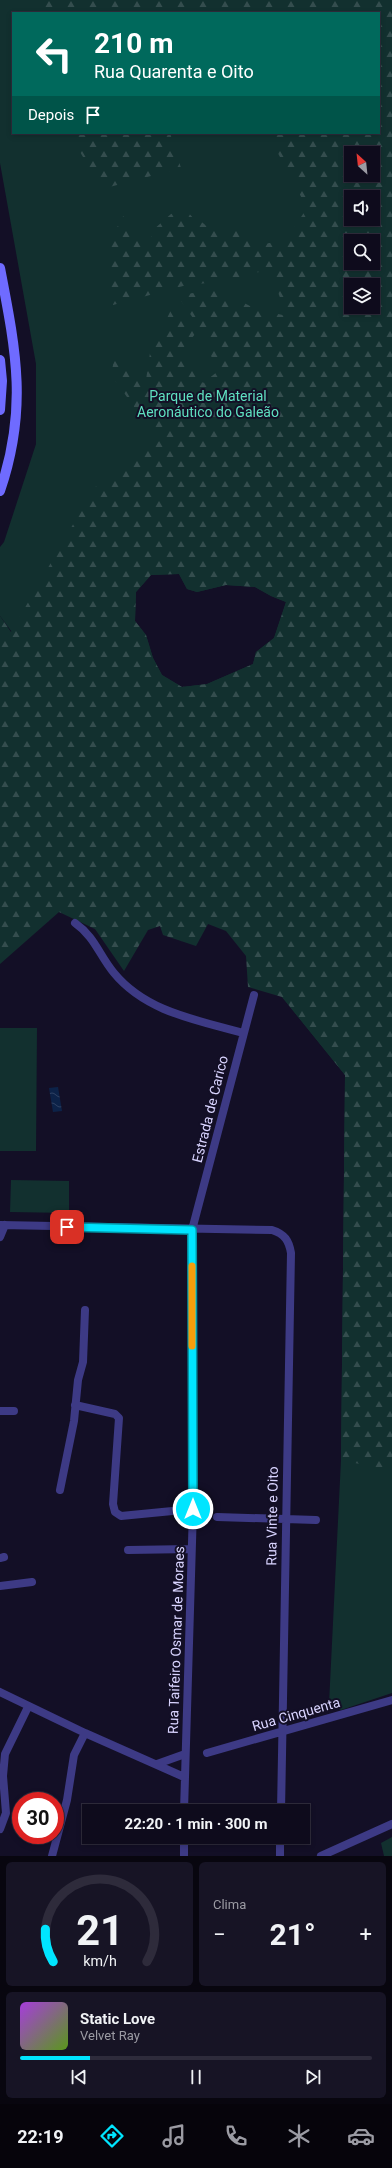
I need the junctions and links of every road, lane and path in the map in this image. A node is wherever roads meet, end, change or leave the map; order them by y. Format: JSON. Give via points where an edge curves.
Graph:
{"nodes":[{"id":1,"x":0,"y":268,"type":"edge"},
{"id":2,"x":0,"y":360,"type":"edge"},
{"id":3,"x":0,"y":410,"type":"edge"},
{"id":4,"x":0,"y":491,"type":"edge"},
{"id":5,"x":75,"y":923,"type":"dead end"},
{"id":6,"x":254,"y":995,"type":"dead end"},
{"id":7,"x":243,"y":1033,"type":"junction"},
{"id":8,"x":2,"y":1225,"type":"edge"},
{"id":9,"x":192,"y":1230,"type":"junction"},
{"id":10,"x":0,"y":1237,"type":"edge"},
{"id":11,"x":85,"y":1310,"type":"dead end"},
{"id":12,"x":75,"y":1405,"type":"junction"},
{"id":13,"x":0,"y":1411,"type":"edge"},
{"id":14,"x":14,"y":1411,"type":"dead end"},
{"id":15,"x":60,"y":1490,"type":"dead end"},
{"id":16,"x":193,"y":1509,"type":"junction"},
{"id":17,"x":217,"y":1518,"type":"dead end"},
{"id":18,"x":285,"y":1518,"type":"junction"},
{"id":19,"x":316,"y":1520,"type":"dead end"},
{"id":20,"x":191,"y":1549,"type":"junction"},
{"id":21,"x":128,"y":1550,"type":"dead end"},
{"id":22,"x":32,"y":1582,"type":"dead end"},
{"id":23,"x":0,"y":1586,"type":"edge"},
{"id":24,"x":0,"y":1692,"type":"edge"},
{"id":25,"x":392,"y":1700,"type":"edge"},
{"id":26,"x":28,"y":1707,"type":"junction"},
{"id":27,"x":282,"y":1732,"type":"junction"},
{"id":28,"x":85,"y":1734,"type":"junction"},
{"id":29,"x":207,"y":1753,"type":"dead end"},
{"id":30,"x":185,"y":1754,"type":"junction"},
{"id":31,"x":157,"y":1764,"type":"junction"},
{"id":32,"x":184,"y":1777,"type":"junction"},
{"id":33,"x":184,"y":1804,"type":"edge"},
{"id":34,"x":281,"y":1804,"type":"edge"},
{"id":35,"x":392,"y":1824,"type":"edge"},
{"id":36,"x":0,"y":1829,"type":"edge"},
{"id":37,"x":184,"y":1844,"type":"edge"},
{"id":38,"x":280,"y":1844,"type":"edge"},
{"id":39,"x":52,"y":1856,"type":"edge"},
{"id":40,"x":184,"y":1856,"type":"edge"},
{"id":41,"x":280,"y":1856,"type":"edge"},
{"id":42,"x":321,"y":1856,"type":"edge"}],
"edges":[{"from":1,"to":4,"type":"main road","via":[[12,331],[18,391],[13,440]]},
{"from":2,"to":3,"type":"main road"},
{"from":5,"to":7,"type":"street","via":[[87,931],[114,973],[142,998],[176,1015]]},
{"from":6,"to":7,"type":"street","name":"Estrada de Carico"},
{"from":7,"to":9,"type":"street","name":"Estrada de Carico"},
{"from":8,"to":9,"type":"street"},
{"from":8,"to":10,"type":"street"},
{"from":9,"to":16,"type":"street","name":"Rua Taifeiro Osmar de Moraes"},
{"from":9,"to":18,"type":"street","name":"Rua Vinte e Oito","via":[[272,1230],[279,1232],[287,1240],[291,1253]]},
{"from":11,"to":12,"type":"street","via":[[83,1362]]},
{"from":12,"to":15,"type":"street"},
{"from":12,"to":16,"type":"street","via":[[115,1414],[119,1418],[114,1512],[121,1516]]},
{"from":13,"to":14,"type":"street"},
{"from":16,"to":20,"type":"street","name":"Rua Taifeiro Osmar de Moraes"},
{"from":17,"to":18,"type":"street"},
{"from":18,"to":19,"type":"street"},
{"from":18,"to":27,"type":"street","name":"Rua Vinte e Oito"},
{"from":20,"to":21,"type":"street"},
{"from":20,"to":30,"type":"street","name":"Rua Taifeiro Osmar de Moraes"},
{"from":22,"to":23,"type":"street"},
{"from":24,"to":26,"type":"street"},
{"from":25,"to":27,"type":"street","name":"Rua Cinquenta"},
{"from":26,"to":28,"type":"street"},
{"from":26,"to":36,"type":"street","via":[[5,1754],[2,1776],[6,1813]]},
{"from":27,"to":29,"type":"street","name":"Rua Cinquenta"},
{"from":27,"to":34,"type":"street","name":"Rua Vinte e Oito"},
{"from":28,"to":31,"type":"street"},
{"from":28,"to":39,"type":"street","via":[[74,1755],[67,1800]]},
{"from":30,"to":31,"type":"street"},
{"from":30,"to":32,"type":"street","name":"Rua Taifeiro Osmar de Moraes"},
{"from":31,"to":32,"type":"street"},
{"from":32,"to":33,"type":"street","name":"Rua Taifeiro Osmar de Moraes"},
{"from":35,"to":42,"type":"street"},
{"from":37,"to":40,"type":"street"},
{"from":38,"to":41,"type":"street"}]}
